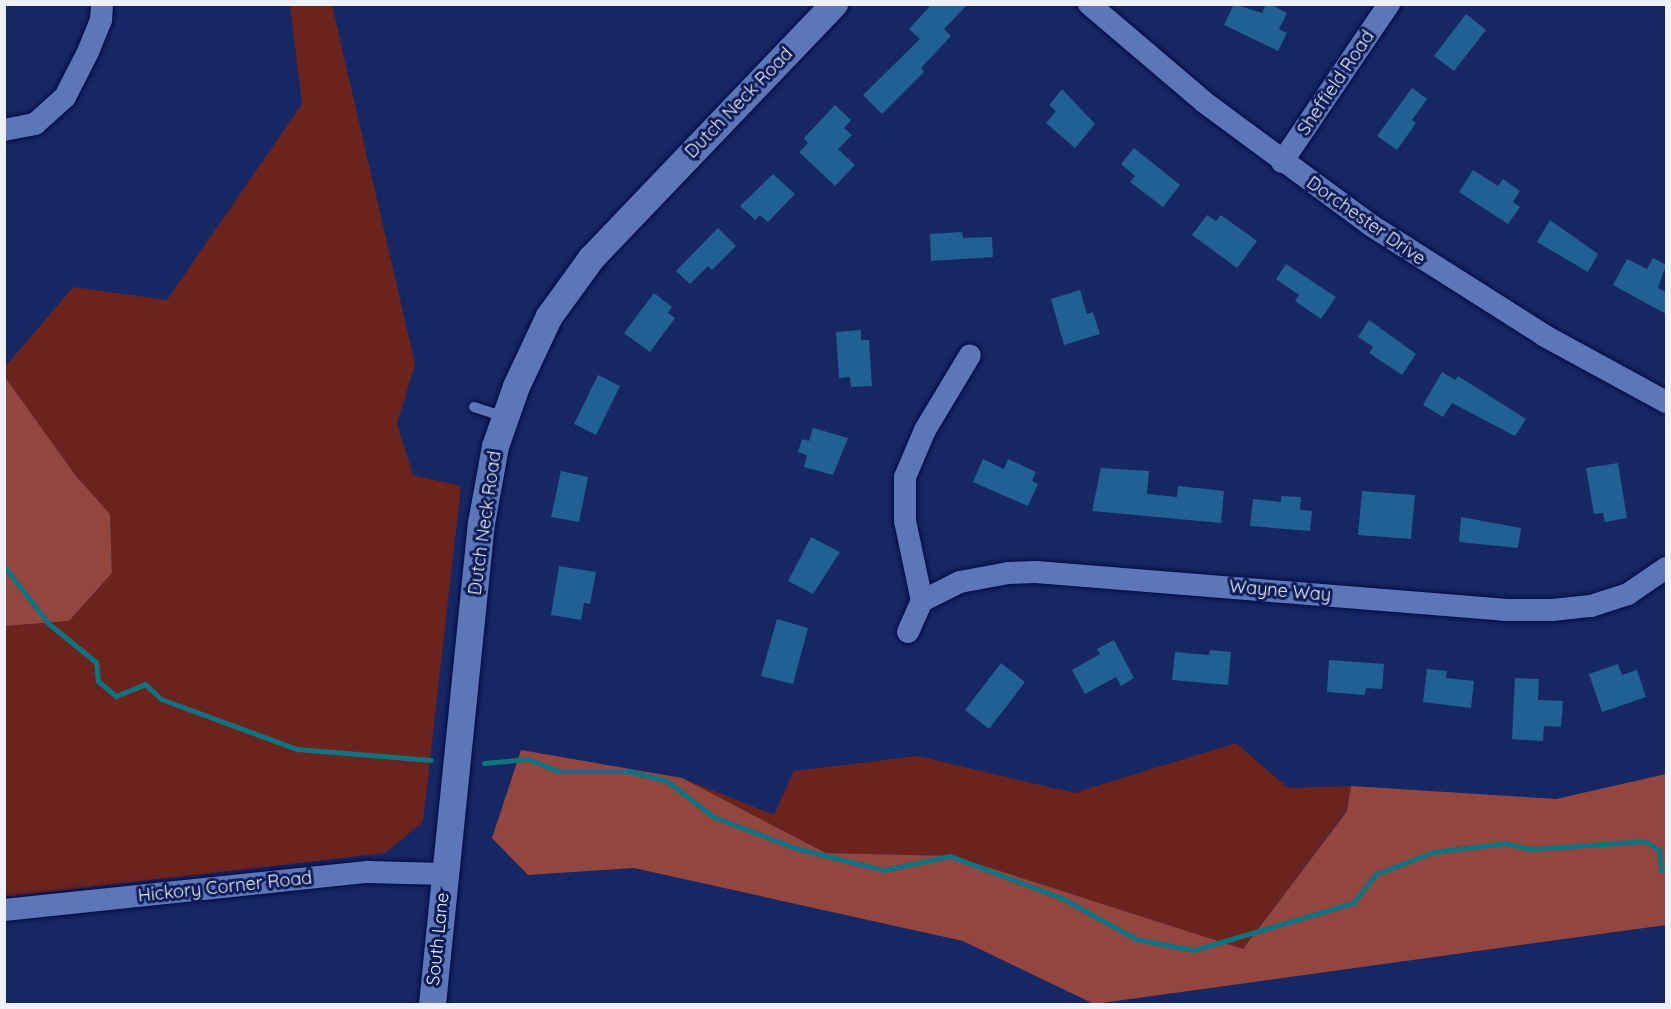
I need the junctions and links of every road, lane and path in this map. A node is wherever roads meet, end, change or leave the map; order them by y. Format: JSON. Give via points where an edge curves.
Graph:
{"nodes":[{"id":1,"x":102,"y":4,"type":"edge"},
{"id":2,"x":834,"y":4,"type":"edge"},
{"id":3,"x":1089,"y":4,"type":"edge"},
{"id":4,"x":1389,"y":4,"type":"edge"},
{"id":5,"x":4,"y":130,"type":"edge"},
{"id":6,"x":1282,"y":162,"type":"junction"},
{"id":7,"x":970,"y":355,"type":"dead end"},
{"id":8,"x":1666,"y":402,"type":"edge"},
{"id":9,"x":474,"y":407,"type":"dead end"},
{"id":10,"x":505,"y":417,"type":"junction"},
{"id":11,"x":1666,"y":568,"type":"edge"},
{"id":12,"x":922,"y":601,"type":"junction"},
{"id":13,"x":908,"y":632,"type":"dead end"},
{"id":14,"x":445,"y":874,"type":"junction"},
{"id":15,"x":4,"y":910,"type":"edge"},
{"id":16,"x":432,"y":1005,"type":"edge"}],
"edges":[{"from":1,"to":5,"type":"street","via":[[101,20],[65,97],[35,124]]},
{"from":2,"to":10,"type":"street","name":"Dutch Neck Road","via":[[591,258],[549,316]]},
{"from":3,"to":6,"type":"street","name":"Dorchester Drive"},
{"from":4,"to":6,"type":"street","name":"Sheffield Road"},
{"from":6,"to":8,"type":"street","name":"Dorchester Drive","via":[[1457,282],[1545,336]]},
{"from":7,"to":12,"type":"street","via":[[925,430],[905,477],[904,521]]},
{"from":9,"to":10,"type":"lane"},
{"from":10,"to":14,"type":"street","name":"Dutch Neck Road","via":[[481,523]]},
{"from":11,"to":12,"type":"street","name":"Wayne Way","via":[[1628,594],[1591,606],[1552,610],[1504,610],[1036,572],[979,577]]},
{"from":12,"to":13,"type":"street"},
{"from":14,"to":15,"type":"street","name":"Hickory Corner Road","via":[[367,872]]},
{"from":14,"to":16,"type":"street","name":"South Lane"}]}
